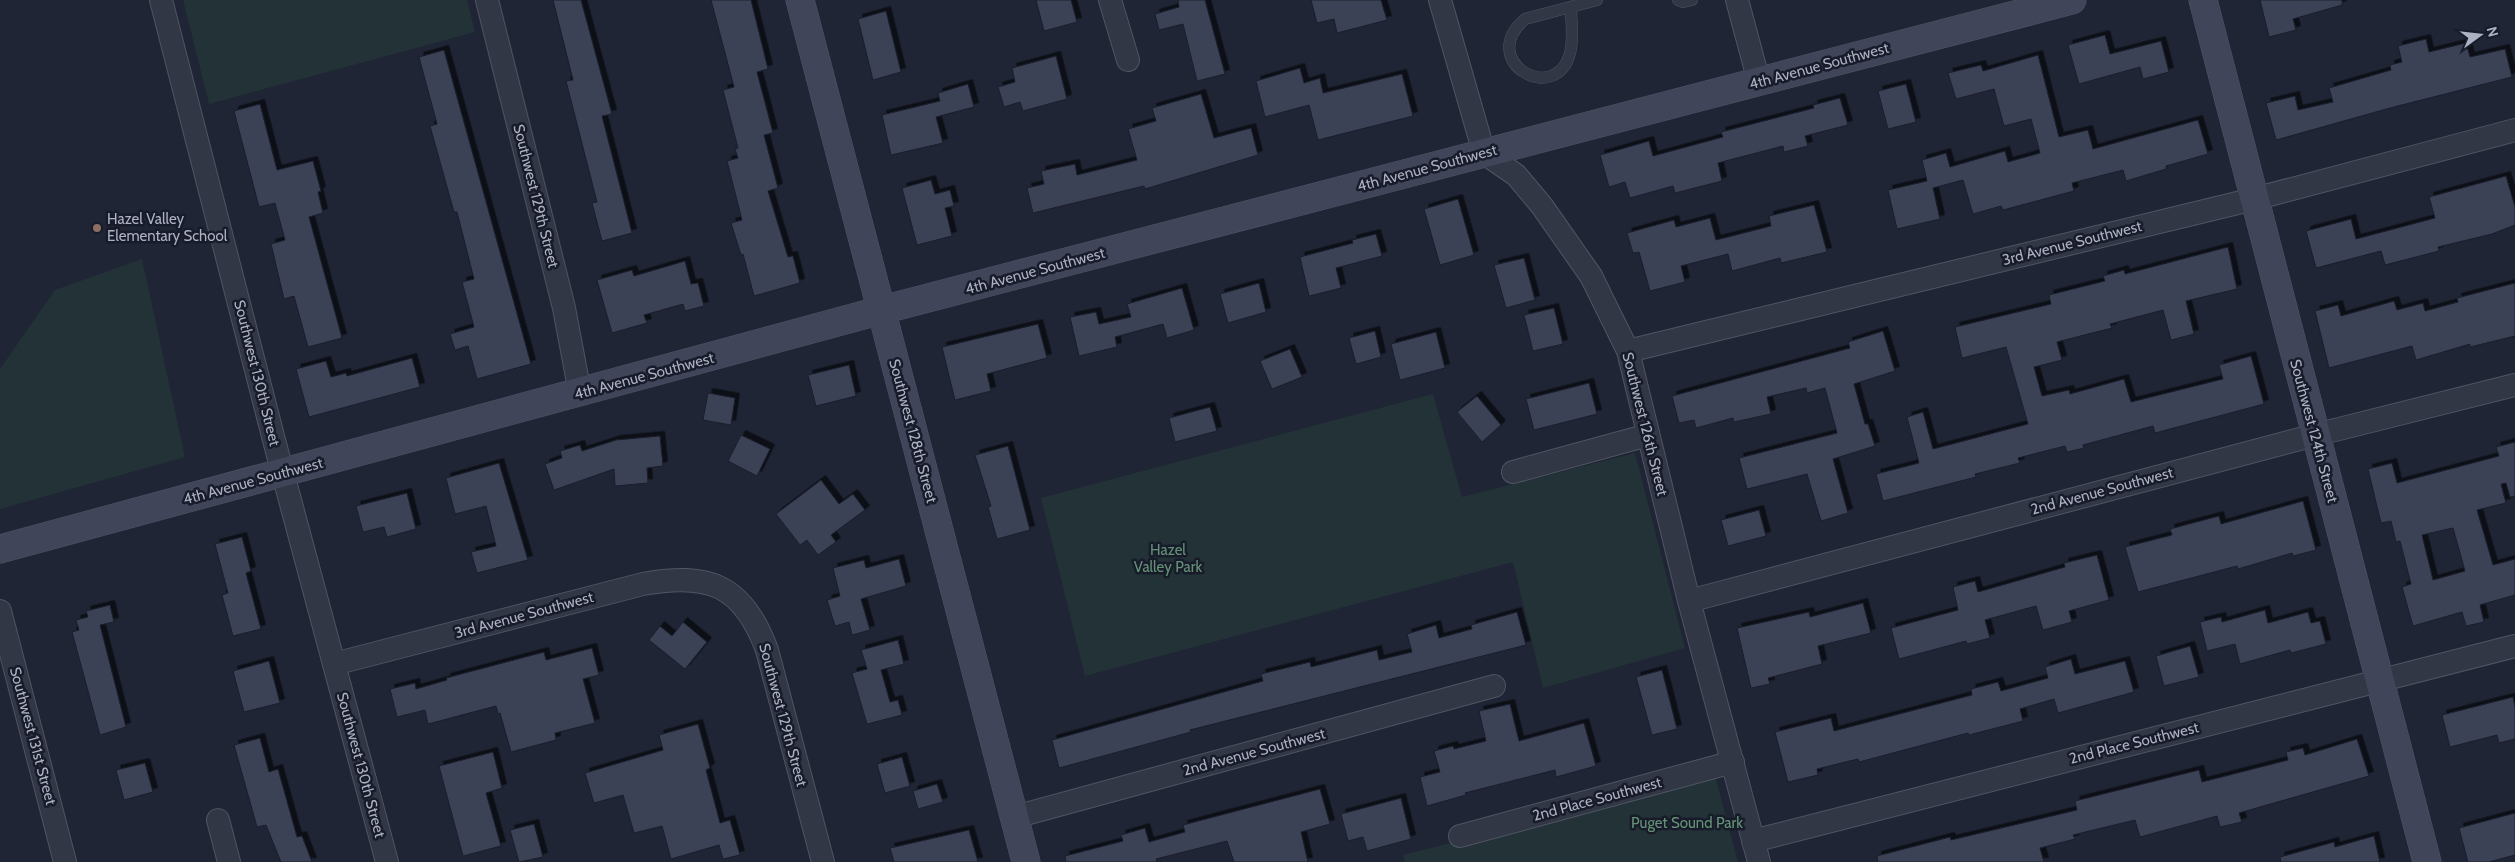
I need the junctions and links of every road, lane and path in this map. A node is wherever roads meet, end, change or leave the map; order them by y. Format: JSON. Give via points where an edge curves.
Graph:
{"nodes":[{"id":1,"x":161,"y":0,"type":"edge"},
{"id":2,"x":487,"y":0,"type":"edge"},
{"id":3,"x":800,"y":0,"type":"edge"},
{"id":4,"x":1110,"y":0,"type":"edge"},
{"id":5,"x":1440,"y":0,"type":"edge"},
{"id":6,"x":1597,"y":0,"type":"edge"},
{"id":7,"x":1678,"y":0,"type":"edge"},
{"id":8,"x":1692,"y":0,"type":"edge"},
{"id":9,"x":1737,"y":0,"type":"edge"},
{"id":10,"x":2072,"y":0,"type":"edge"},
{"id":11,"x":2203,"y":0,"type":"edge"},
{"id":12,"x":1571,"y":7,"type":"junction"},
{"id":13,"x":1128,"y":60,"type":"dead end"},
{"id":14,"x":1759,"y":82,"type":"junction"},
{"id":15,"x":2515,"y":130,"type":"edge"},
{"id":16,"x":1484,"y":154,"type":"junction"},
{"id":17,"x":2254,"y":199,"type":"junction"},
{"id":18,"x":882,"y":310,"type":"junction"},
{"id":19,"x":1628,"y":351,"type":"junction"},
{"id":20,"x":2515,"y":386,"type":"edge"},
{"id":21,"x":580,"y":393,"type":"junction"},
{"id":22,"x":2315,"y":435,"type":"junction"},
{"id":23,"x":1648,"y":436,"type":"junction"},
{"id":24,"x":1513,"y":472,"type":"dead end"},
{"id":25,"x":283,"y":473,"type":"junction"},
{"id":26,"x":0,"y":549,"type":"edge"},
{"id":27,"x":716,"y":585,"type":"joint"},
{"id":28,"x":1689,"y":601,"type":"junction"},
{"id":29,"x":0,"y":610,"type":"edge"},
{"id":30,"x":2515,"y":646,"type":"edge"},
{"id":31,"x":334,"y":664,"type":"junction"},
{"id":32,"x":2379,"y":680,"type":"junction"},
{"id":33,"x":1494,"y":686,"type":"dead end"},
{"id":34,"x":1733,"y":762,"type":"junction"},
{"id":35,"x":1015,"y":817,"type":"junction"},
{"id":36,"x":218,"y":820,"type":"dead end"},
{"id":37,"x":1460,"y":836,"type":"dead end"},
{"id":38,"x":1754,"y":840,"type":"junction"},
{"id":39,"x":65,"y":862,"type":"edge"},
{"id":40,"x":229,"y":862,"type":"edge"},
{"id":41,"x":387,"y":862,"type":"edge"},
{"id":42,"x":823,"y":862,"type":"edge"},
{"id":43,"x":1026,"y":862,"type":"edge"},
{"id":44,"x":1759,"y":862,"type":"edge"},
{"id":45,"x":2427,"y":862,"type":"edge"}],
"edges":[{"from":1,"to":25,"type":"street","name":"Southwest 130th Street"},
{"from":2,"to":21,"type":"street","name":"Southwest 129th Street","via":[[564,308]]},
{"from":3,"to":18,"type":"street","name":"Southwest 128th Street"},
{"from":4,"to":13,"type":"street"},
{"from":5,"to":16,"type":"street"},
{"from":6,"to":12,"type":"lane"},
{"from":7,"to":8,"type":"lane"},
{"from":9,"to":14,"type":"street"},
{"from":10,"to":14,"type":"street","name":"4th Avenue Southwest"},
{"from":11,"to":17,"type":"street","name":"Southwest 124th Street"},
{"from":12,"to":12,"type":"lane","via":[[1525,19],[1514,32],[1510,50],[1514,64],[1522,73],[1546,77],[1562,69],[1571,53]]},
{"from":14,"to":16,"type":"street","name":"4th Avenue Southwest"},
{"from":15,"to":17,"type":"street","name":"3rd Avenue Southwest"},
{"from":16,"to":18,"type":"street","name":"4th Avenue Southwest"},
{"from":16,"to":19,"type":"street","name":"Southwest 126th Street","via":[[1516,175],[1542,206],[1591,276]]},
{"from":17,"to":19,"type":"street","name":"3rd Avenue Southwest"},
{"from":17,"to":22,"type":"street","name":"Southwest 124th Street"},
{"from":18,"to":21,"type":"street","name":"4th Avenue Southwest"},
{"from":18,"to":35,"type":"street","name":"Southwest 128th Street"},
{"from":19,"to":23,"type":"street","name":"Southwest 126th Street"},
{"from":20,"to":22,"type":"street","name":"2nd Avenue Southwest"},
{"from":21,"to":25,"type":"street","name":"4th Avenue Southwest"},
{"from":22,"to":28,"type":"street","name":"2nd Avenue Southwest"},
{"from":22,"to":32,"type":"street","name":"Southwest 124th Street"},
{"from":23,"to":24,"type":"street"},
{"from":23,"to":28,"type":"street","name":"Southwest 126th Street"},
{"from":25,"to":26,"type":"street","name":"4th Avenue Southwest"},
{"from":25,"to":31,"type":"street","name":"Southwest 130th Street"},
{"from":27,"to":31,"type":"street","name":"3rd Avenue Southwest","via":[[672,579],[643,584]]},
{"from":27,"to":42,"type":"street","name":"Southwest 129th Street","via":[[732,595],[758,626]]},
{"from":28,"to":34,"type":"street","name":"Southwest 126th Street"},
{"from":29,"to":39,"type":"street","name":"Southwest 131st Street"},
{"from":30,"to":32,"type":"street","name":"2nd Place Southwest"},
{"from":31,"to":41,"type":"street","name":"Southwest 130th Street"},
{"from":32,"to":38,"type":"street","name":"2nd Place Southwest"},
{"from":32,"to":45,"type":"street","name":"Southwest 124th Street"},
{"from":33,"to":35,"type":"street","name":"2nd Avenue Southwest"},
{"from":34,"to":37,"type":"street","name":"2nd Place Southwest"},
{"from":34,"to":38,"type":"street","name":"Southwest 126th Street"},
{"from":35,"to":43,"type":"street","name":"Southwest 128th Street"},
{"from":36,"to":40,"type":"street"},
{"from":38,"to":44,"type":"street","name":"Southwest 126th Street"}]}
